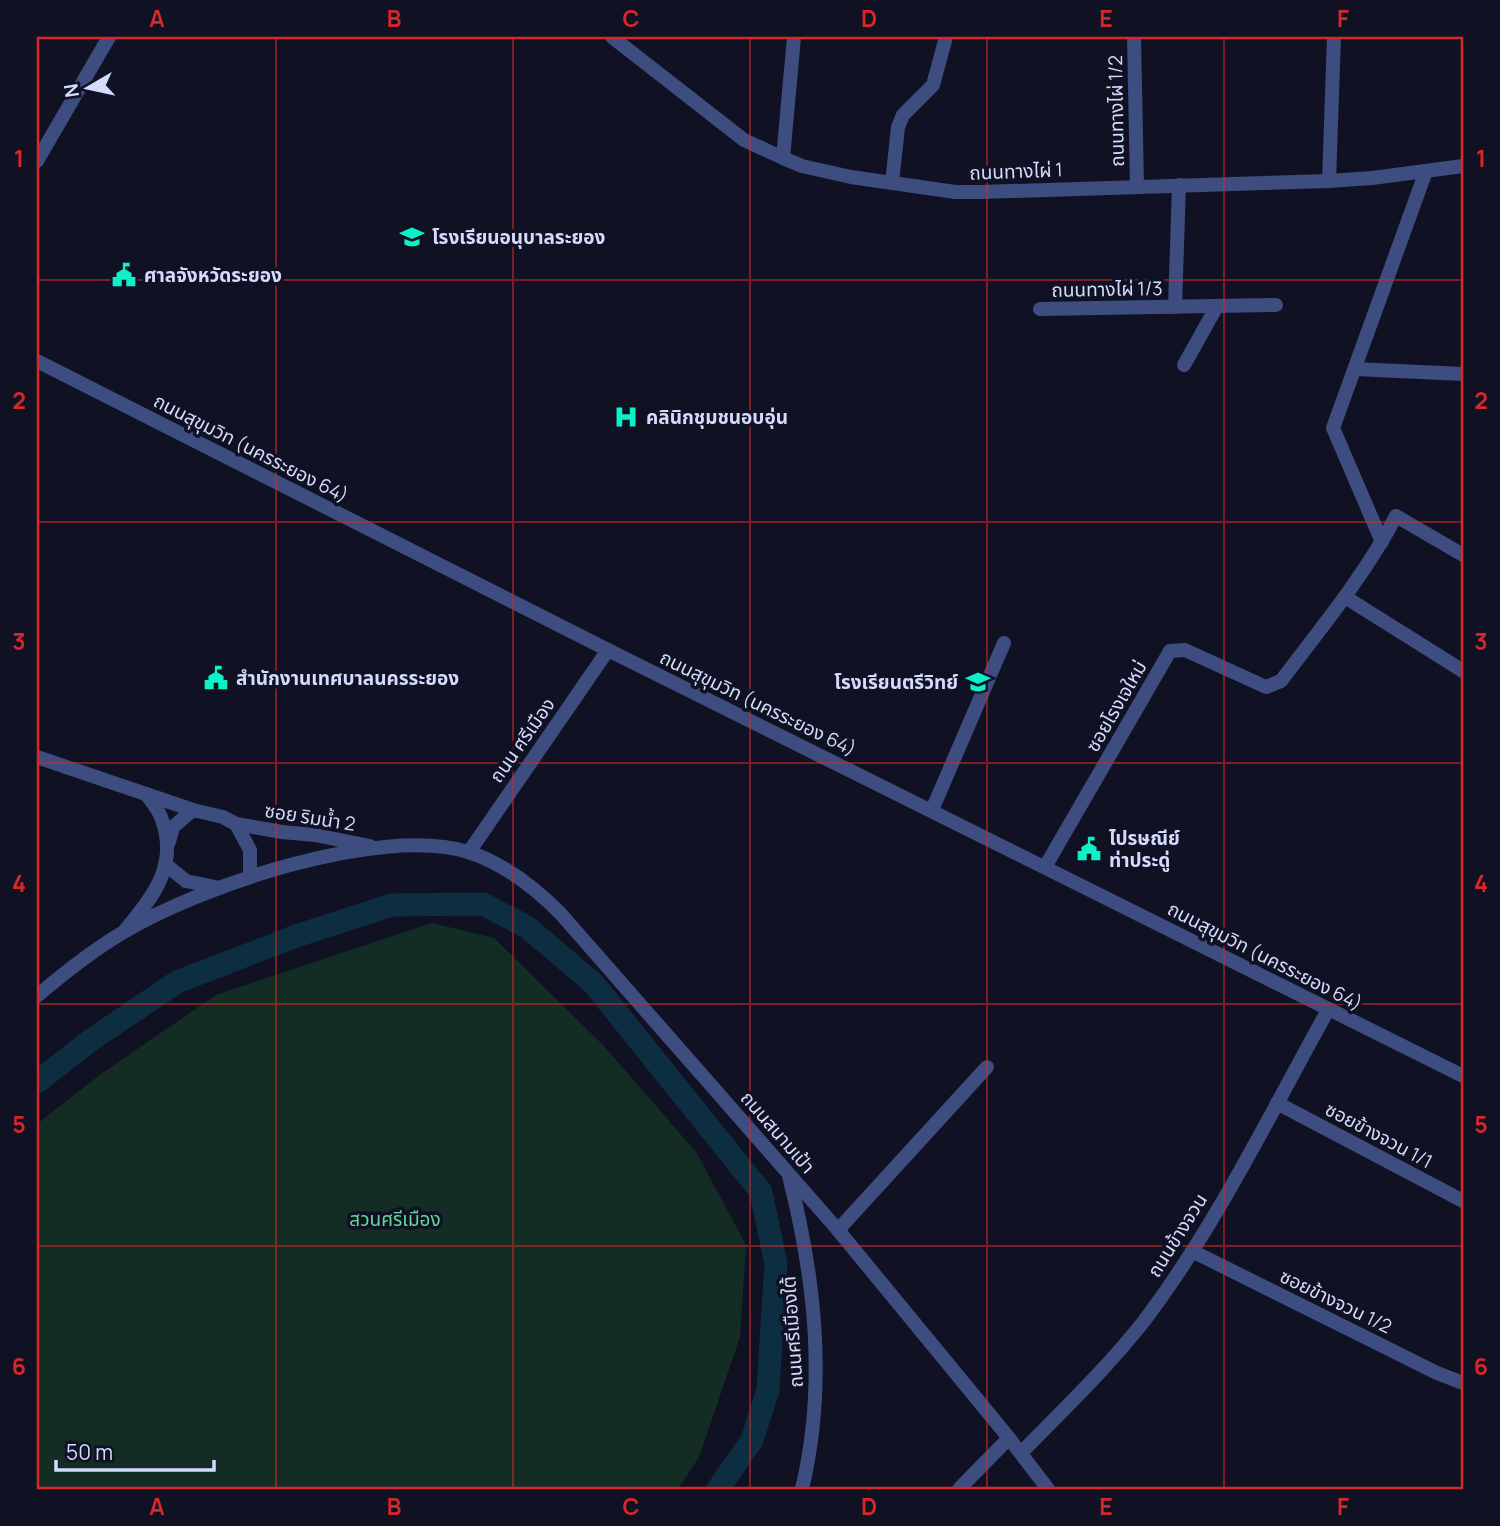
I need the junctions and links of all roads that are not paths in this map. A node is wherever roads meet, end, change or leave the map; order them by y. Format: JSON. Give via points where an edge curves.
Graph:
{"nodes":[{"id":1,"x":109,"y":37,"type":"edge"},
{"id":2,"x":612,"y":37,"type":"edge"},
{"id":3,"x":794,"y":37,"type":"edge"},
{"id":4,"x":946,"y":37,"type":"edge"},
{"id":5,"x":1134,"y":37,"type":"edge"},
{"id":6,"x":1334,"y":37,"type":"edge"},
{"id":7,"x":783,"y":158,"type":"junction"},
{"id":8,"x":37,"y":161,"type":"edge"},
{"id":9,"x":1463,"y":166,"type":"edge"},
{"id":10,"x":1426,"y":171,"type":"junction"},
{"id":11,"x":1329,"y":181,"type":"junction"},
{"id":12,"x":892,"y":183,"type":"junction"},
{"id":13,"x":1137,"y":185,"type":"junction"},
{"id":14,"x":1179,"y":185,"type":"junction"},
{"id":15,"x":1276,"y":305,"type":"dead end"},
{"id":16,"x":1217,"y":306,"type":"junction"},
{"id":17,"x":1175,"y":307,"type":"junction"},
{"id":18,"x":1040,"y":309,"type":"dead end"},
{"id":19,"x":37,"y":361,"type":"edge"},
{"id":20,"x":1184,"y":365,"type":"dead end"},
{"id":21,"x":1355,"y":369,"type":"junction"},
{"id":22,"x":1463,"y":374,"type":"edge"},
{"id":23,"x":1382,"y":542,"type":"junction"},
{"id":24,"x":1463,"y":555,"type":"edge"},
{"id":25,"x":1345,"y":597,"type":"junction"},
{"id":26,"x":1004,"y":643,"type":"dead end"},
{"id":27,"x":608,"y":650,"type":"junction"},
{"id":28,"x":1463,"y":671,"type":"edge"},
{"id":29,"x":37,"y":757,"type":"edge"},
{"id":30,"x":146,"y":794,"type":"junction"},
{"id":31,"x":193,"y":810,"type":"junction"},
{"id":32,"x":932,"y":810,"type":"junction"},
{"id":33,"x":236,"y":824,"type":"junction"},
{"id":34,"x":167,"y":847,"type":"junction"},
{"id":35,"x":379,"y":848,"type":"junction"},
{"id":36,"x":470,"y":852,"type":"junction"},
{"id":37,"x":165,"y":864,"type":"junction"},
{"id":38,"x":1045,"y":867,"type":"junction"},
{"id":39,"x":250,"y":877,"type":"junction"},
{"id":40,"x":220,"y":888,"type":"junction"},
{"id":41,"x":123,"y":932,"type":"junction"},
{"id":42,"x":37,"y":996,"type":"edge"},
{"id":43,"x":1328,"y":1010,"type":"junction"},
{"id":44,"x":987,"y":1067,"type":"dead end"},
{"id":45,"x":1463,"y":1076,"type":"edge"},
{"id":46,"x":1277,"y":1103,"type":"junction"},
{"id":47,"x":788,"y":1172,"type":"junction"},
{"id":48,"x":1463,"y":1201,"type":"edge"},
{"id":49,"x":838,"y":1230,"type":"junction"},
{"id":50,"x":1192,"y":1251,"type":"junction"},
{"id":51,"x":1463,"y":1383,"type":"edge"},
{"id":52,"x":1009,"y":1438,"type":"junction"},
{"id":53,"x":1021,"y":1453,"type":"junction"},
{"id":54,"x":802,"y":1489,"type":"edge"},
{"id":55,"x":959,"y":1489,"type":"edge"},
{"id":56,"x":1048,"y":1489,"type":"edge"}],
"edges":[{"from":1,"to":8,"type":"street"},
{"from":2,"to":7,"type":"street","name":"ถนนทางไผ่ 1","via":[[744,140]]},
{"from":3,"to":7,"type":"street"},
{"from":4,"to":12,"type":"street","via":[[933,85],[903,115],[898,127]]},
{"from":5,"to":13,"type":"street","name":"ถนนทางไผ่ 1/2"},
{"from":6,"to":11,"type":"street"},
{"from":7,"to":12,"type":"street","name":"ถนนทางไผ่ 1","via":[[802,166]]},
{"from":9,"to":10,"type":"street","name":"ถนนทางไผ่ 1"},
{"from":10,"to":11,"type":"street","name":"ถนนทางไผ่ 1"},
{"from":10,"to":21,"type":"street"},
{"from":11,"to":14,"type":"street","name":"ถนนทางไผ่ 1"},
{"from":12,"to":13,"type":"street","name":"ถนนทางไผ่ 1","via":[[956,192]]},
{"from":13,"to":14,"type":"street","name":"ถนนทางไผ่ 1"},
{"from":14,"to":17,"type":"street","name":"ถนนทางไผ่ 1/3"},
{"from":15,"to":16,"type":"street","name":"ถนนทางไผ่ 1/3"},
{"from":16,"to":17,"type":"street","name":"ถนนทางไผ่ 1/3"},
{"from":16,"to":20,"type":"street"},
{"from":17,"to":18,"type":"street","name":"ถนนทางไผ่ 1/3"},
{"from":19,"to":27,"type":"street","name":"ถนนสุขุมวิท (นครระยอง 64)"},
{"from":21,"to":22,"type":"street"},
{"from":21,"to":23,"type":"street","via":[[1333,428]]},
{"from":23,"to":24,"type":"street","name":"ซอยโรงเจใหม่","via":[[1396,516]]},
{"from":23,"to":25,"type":"street","name":"ซอยโรงเจใหม่"},
{"from":25,"to":28,"type":"street"},
{"from":25,"to":38,"type":"street","name":"ซอยโรงเจใหม่","via":[[1281,681],[1266,687],[1185,650],[1170,651]]},
{"from":26,"to":32,"type":"street"},
{"from":27,"to":32,"type":"street","name":"ถนนสุขุมวิท (นครระยอง 64)"},
{"from":27,"to":36,"type":"street","name":"ถนน ศรีเมือง"},
{"from":29,"to":30,"type":"street","name":"ซอย ริมน้ำ 2"},
{"from":30,"to":31,"type":"street","name":"ซอย ริมน้ำ 2"},
{"from":30,"to":34,"type":"street","via":[[161,816]]},
{"from":31,"to":33,"type":"street","name":"ซอย ริมน้ำ 2"},
{"from":31,"to":34,"type":"street","via":[[173,827]]},
{"from":32,"to":38,"type":"street","name":"ถนนสุขุมวิท (นครระยอง 64)"},
{"from":33,"to":35,"type":"street","name":"ซอย ริมน้ำ 2"},
{"from":33,"to":39,"type":"street","name":"ซอย ริมน้ำ 2","via":[[250,850]]},
{"from":34,"to":37,"type":"street"},
{"from":35,"to":36,"type":"street","name":"ถนนสนามเป้า","via":[[441,846]]},
{"from":35,"to":39,"type":"street","via":[[301,861]]},
{"from":36,"to":47,"type":"street","name":"ถนนสนามเป้า","via":[[512,873],[560,913]]},
{"from":37,"to":40,"type":"street","via":[[186,881]]},
{"from":37,"to":41,"type":"street","via":[[152,899]]},
{"from":38,"to":43,"type":"street","name":"ถนนสุขุมวิท (นครระยอง 64)"},
{"from":39,"to":40,"type":"street"},
{"from":40,"to":41,"type":"street"},
{"from":41,"to":42,"type":"street"},
{"from":43,"to":45,"type":"street","name":"ถนนสุขุมวิท (นครระยอง 64)"},
{"from":43,"to":46,"type":"street","name":"ถนนข้างจวน"},
{"from":44,"to":49,"type":"street"},
{"from":46,"to":48,"type":"street","name":"ซอยข้างจวน 1/1"},
{"from":46,"to":50,"type":"street","name":"ถนนข้างจวน"},
{"from":47,"to":49,"type":"street","name":"ถนนสนามเป้า"},
{"from":47,"to":54,"type":"street","name":"ถนนศรีเมืองใต้","via":[[806,1260],[816,1364],[814,1427]]},
{"from":49,"to":52,"type":"street","name":"ถนนสนามเป้า"},
{"from":50,"to":51,"type":"street","name":"ซอยข้างจวน 1/2"},
{"from":50,"to":53,"type":"street","name":"ถนนข้างจวน","via":[[1143,1322]]},
{"from":52,"to":53,"type":"street","name":"ถนนสนามเป้า"},
{"from":52,"to":55,"type":"street"},
{"from":53,"to":56,"type":"street","name":"ถนนสนามเป้า"}]}
